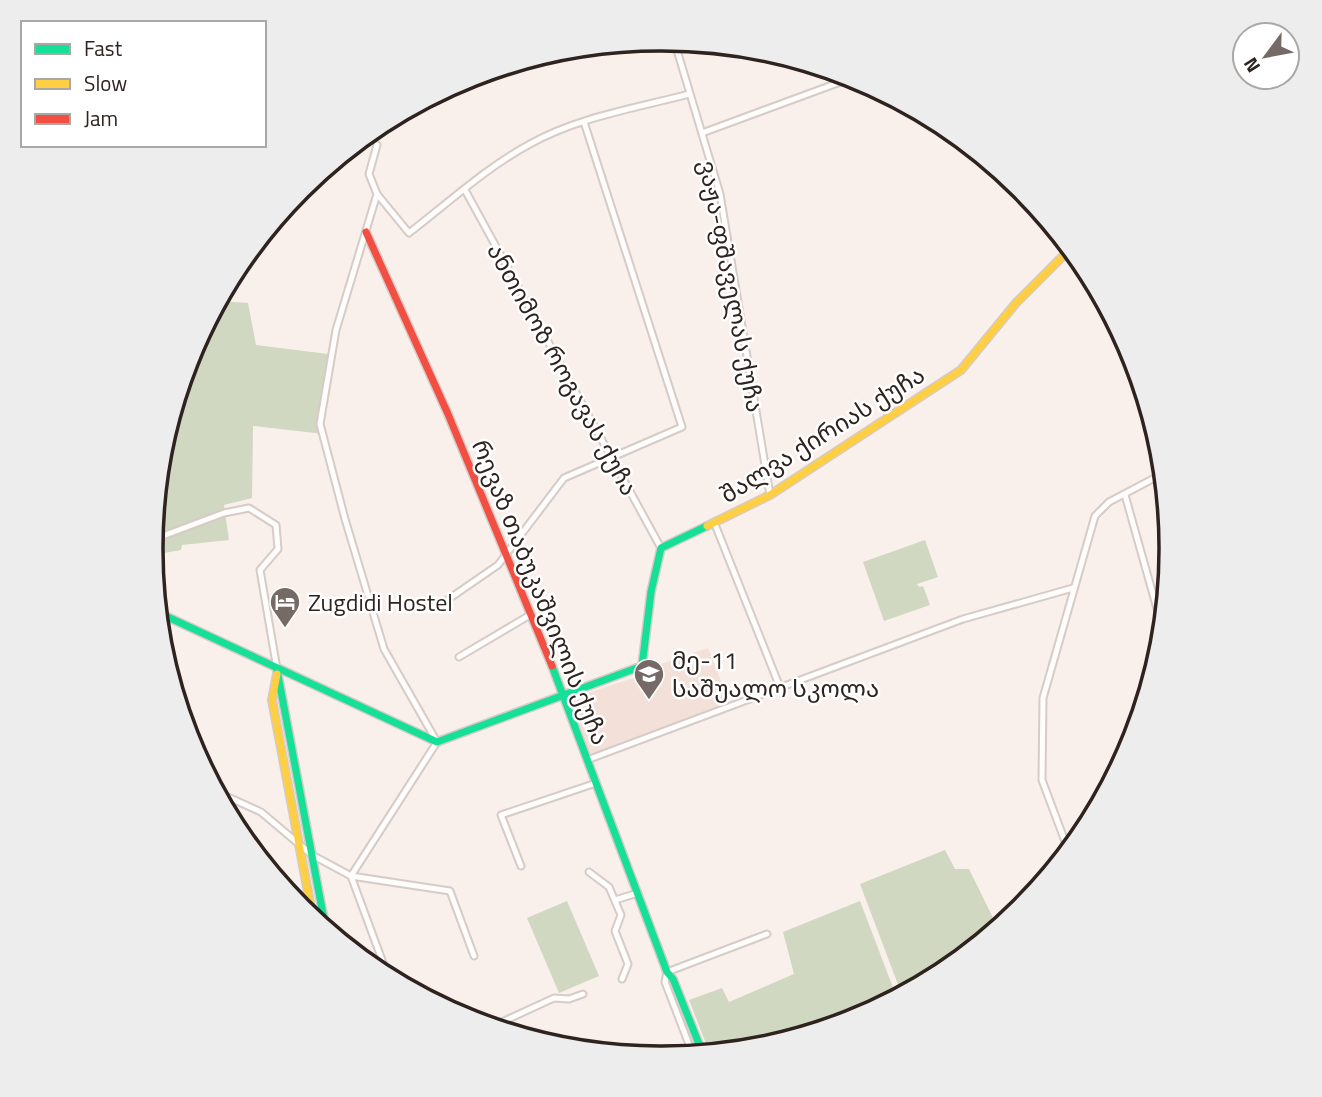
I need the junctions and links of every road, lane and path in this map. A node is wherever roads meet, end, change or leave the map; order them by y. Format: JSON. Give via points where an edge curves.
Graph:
{"nodes":[{"id":1,"x":677,"y":51,"type":"edge"},
{"id":2,"x":837,"y":83,"type":"edge"},
{"id":3,"x":689,"y":94,"type":"junction"},
{"id":4,"x":584,"y":122,"type":"junction"},
{"id":5,"x":702,"y":133,"type":"junction"},
{"id":6,"x":377,"y":145,"type":"dead end"},
{"id":7,"x":465,"y":190,"type":"junction"},
{"id":8,"x":377,"y":194,"type":"junction"},
{"id":9,"x":366,"y":232,"type":"junction"},
{"id":10,"x":1063,"y":256,"type":"edge"},
{"id":11,"x":612,"y":456,"type":"junction"},
{"id":12,"x":1153,"y":479,"type":"edge"},
{"id":13,"x":770,"y":495,"type":"junction"},
{"id":14,"x":1125,"y":495,"type":"junction"},
{"id":15,"x":713,"y":522,"type":"junction"},
{"id":16,"x":163,"y":536,"type":"edge"},
{"id":17,"x":661,"y":548,"type":"junction"},
{"id":18,"x":506,"y":556,"type":"junction"},
{"id":19,"x":1073,"y":588,"type":"junction"},
{"id":20,"x":1155,"y":602,"type":"edge"},
{"id":21,"x":440,"y":605,"type":"dead end"},
{"id":22,"x":530,"y":615,"type":"junction"},
{"id":23,"x":169,"y":618,"type":"edge"},
{"id":24,"x":459,"y":657,"type":"dead end"},
{"id":25,"x":277,"y":670,"type":"junction"},
{"id":26,"x":781,"y":690,"type":"junction"},
{"id":27,"x":561,"y":694,"type":"junction"},
{"id":28,"x":437,"y":742,"type":"junction"},
{"id":29,"x":587,"y":760,"type":"junction"},
{"id":30,"x":596,"y":783,"type":"junction"},
{"id":31,"x":231,"y":798,"type":"edge"},
{"id":32,"x":1064,"y":840,"type":"edge"},
{"id":33,"x":300,"y":845,"type":"junction"},
{"id":34,"x":312,"y":855,"type":"junction"},
{"id":35,"x":520,"y":866,"type":"dead end"},
{"id":36,"x":589,"y":872,"type":"dead end"},
{"id":37,"x":351,"y":876,"type":"junction"},
{"id":38,"x":638,"y":893,"type":"junction"},
{"id":39,"x":308,"y":899,"type":"edge"},
{"id":40,"x":615,"y":900,"type":"junction"},
{"id":41,"x":322,"y":909,"type":"joint"},
{"id":42,"x":323,"y":913,"type":"edge"},
{"id":43,"x":767,"y":934,"type":"dead end"},
{"id":44,"x":474,"y":956,"type":"dead end"},
{"id":45,"x":383,"y":962,"type":"edge"},
{"id":46,"x":667,"y":972,"type":"junction"},
{"id":47,"x":622,"y":979,"type":"dead end"},
{"id":48,"x":583,"y":994,"type":"dead end"},
{"id":49,"x":504,"y":1021,"type":"edge"},
{"id":50,"x":690,"y":1045,"type":"edge"},
{"id":51,"x":699,"y":1045,"type":"edge"}],
"edges":[{"from":1,"to":3,"type":"street","name":"ვაჟა-ფშაველას ქუჩა"},
{"from":2,"to":5,"type":"street"},
{"from":3,"to":4,"type":"street"},
{"from":3,"to":5,"type":"street","name":"ვაჟა-ფშაველას ქუჩა"},
{"from":4,"to":7,"type":"street","via":[[532,143]]},
{"from":4,"to":11,"type":"street","via":[[682,427]]},
{"from":5,"to":13,"type":"street","name":"ვაჟა-ფშაველას ქუჩა","via":[[720,194]]},
{"from":6,"to":8,"type":"street","via":[[369,174]]},
{"from":7,"to":8,"type":"street","via":[[409,233]]},
{"from":7,"to":11,"type":"street","name":"ანთიმოზ როგავას ქუჩა"},
{"from":8,"to":9,"type":"street"},
{"from":9,"to":18,"type":"street","name":"რევაზ თაბუკაშვილის ქუჩა","via":[[433,373]]},
{"from":9,"to":28,"type":"street","via":[[336,330],[320,424],[384,649]]},
{"from":10,"to":13,"type":"street","name":"შალვა ქირიას ქუჩა","via":[[1016,303],[961,370]]},
{"from":11,"to":17,"type":"street","name":"ანთიმოზ როგავას ქუჩა"},
{"from":11,"to":18,"type":"street","via":[[564,478]]},
{"from":12,"to":14,"type":"street"},
{"from":13,"to":15,"type":"street","name":"შალვა ქირიას ქუჩა"},
{"from":14,"to":19,"type":"street","via":[[1094,516]]},
{"from":14,"to":20,"type":"street"},
{"from":15,"to":17,"type":"street","name":"შალვა ქირიას ქუჩა"},
{"from":15,"to":26,"type":"street"},
{"from":16,"to":25,"type":"street","via":[[249,508],[276,525],[278,549],[260,570]]},
{"from":17,"to":27,"type":"street","via":[[642,666]]},
{"from":18,"to":21,"type":"street"},
{"from":18,"to":22,"type":"street","name":"რევაზ თაბუკაშვილის ქუჩა"},
{"from":19,"to":26,"type":"street","via":[[963,619]]},
{"from":19,"to":32,"type":"street","via":[[1044,698],[1042,780]]},
{"from":22,"to":24,"type":"street"},
{"from":22,"to":27,"type":"street","name":"რევაზ თაბუკაშვილის ქუჩა"},
{"from":23,"to":25,"type":"street"},
{"from":25,"to":28,"type":"street"},
{"from":25,"to":33,"type":"street","via":[[272,700]]},
{"from":25,"to":34,"type":"street"},
{"from":26,"to":29,"type":"street"},
{"from":27,"to":28,"type":"street"},
{"from":27,"to":29,"type":"street","name":"რევაზ თაბუკაშვილის ქუჩა"},
{"from":28,"to":37,"type":"street"},
{"from":29,"to":30,"type":"street","name":"რევაზ თაბუკაშვილის ქუჩა"},
{"from":30,"to":35,"type":"street","via":[[501,816]]},
{"from":30,"to":38,"type":"street","name":"რევაზ თაბუკაშვილის ქუჩა"},
{"from":31,"to":33,"type":"street","via":[[261,812]]},
{"from":33,"to":34,"type":"street"},
{"from":33,"to":39,"type":"street"},
{"from":34,"to":37,"type":"street"},
{"from":34,"to":41,"type":"street"},
{"from":36,"to":40,"type":"street","via":[[609,887]]},
{"from":37,"to":44,"type":"street","via":[[450,891]]},
{"from":37,"to":45,"type":"street"},
{"from":38,"to":40,"type":"street"},
{"from":38,"to":46,"type":"street","name":"რევაზ თაბუკაშვილის ქუჩა"},
{"from":40,"to":47,"type":"street","via":[[621,915],[615,930],[628,964]]},
{"from":41,"to":42,"type":"street"},
{"from":43,"to":46,"type":"street"},
{"from":46,"to":50,"type":"street","name":"რევაზ თაბუკაშვილის ქუჩა","via":[[665,982]]},
{"from":46,"to":51,"type":"street","name":"რევაზ თაბუკაშვილის ქუჩა"},
{"from":48,"to":49,"type":"street","via":[[554,998]]}]}
